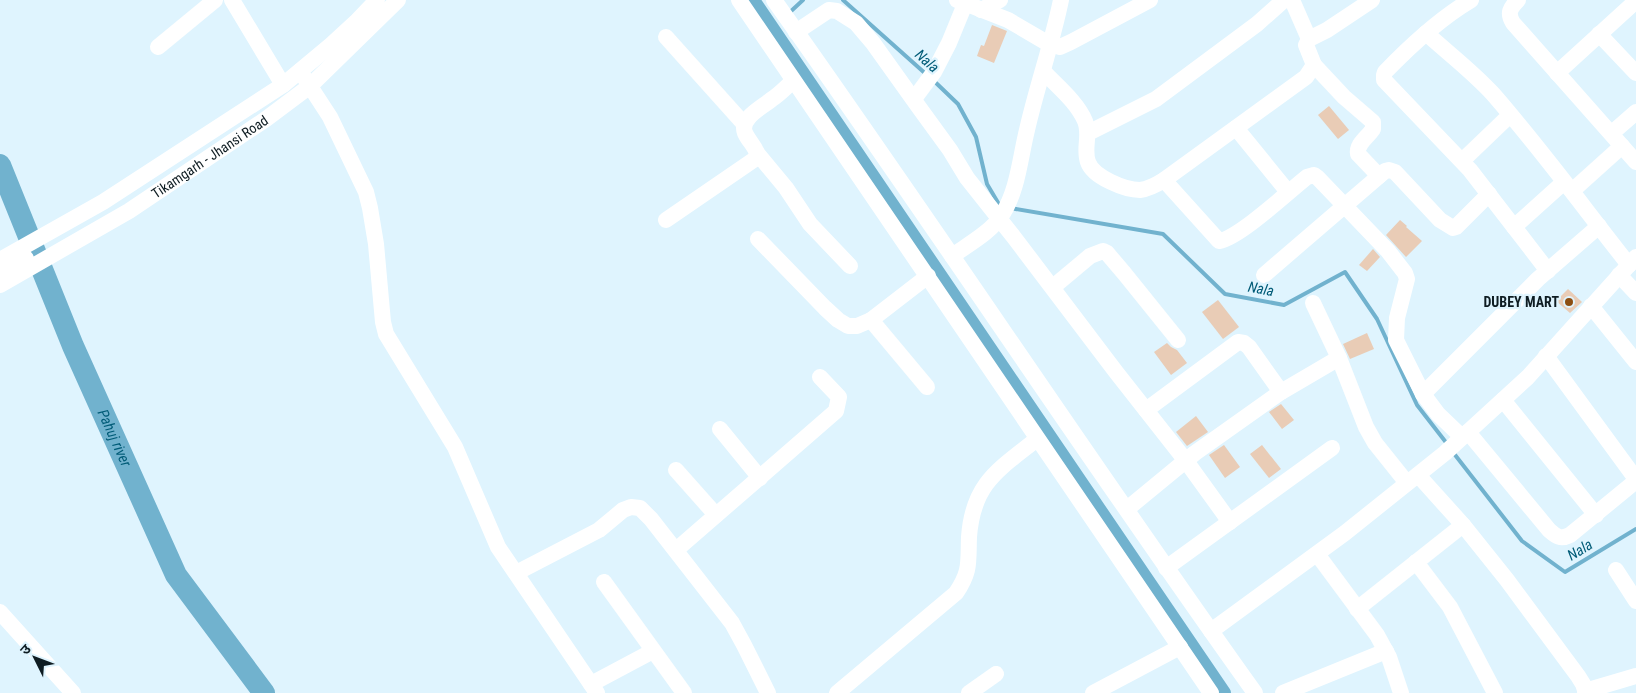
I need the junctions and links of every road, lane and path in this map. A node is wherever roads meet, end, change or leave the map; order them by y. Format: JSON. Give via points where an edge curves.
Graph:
{"nodes":[{"id":1,"x":215,"y":0,"type":"edge"},
{"id":2,"x":232,"y":0,"type":"edge"},
{"id":3,"x":377,"y":0,"type":"edge"},
{"id":4,"x":398,"y":0,"type":"edge"},
{"id":5,"x":739,"y":0,"type":"edge"},
{"id":6,"x":1000,"y":0,"type":"edge"},
{"id":7,"x":1061,"y":0,"type":"edge"},
{"id":8,"x":1150,"y":0,"type":"edge"},
{"id":9,"x":1284,"y":0,"type":"edge"},
{"id":10,"x":1292,"y":0,"type":"edge"},
{"id":11,"x":1372,"y":0,"type":"edge"},
{"id":12,"x":1472,"y":0,"type":"edge"},
{"id":13,"x":1518,"y":0,"type":"edge"},
{"id":14,"x":1636,"y":0,"type":"edge"},
{"id":15,"x":776,"y":4,"type":"edge"},
{"id":16,"x":968,"y":5,"type":"edge"},
{"id":17,"x":792,"y":27,"type":"junction"},
{"id":18,"x":1426,"y":32,"type":"junction"},
{"id":19,"x":1599,"y":34,"type":"junction"},
{"id":20,"x":666,"y":36,"type":"dead end"},
{"id":21,"x":1309,"y":39,"type":"junction"},
{"id":22,"x":1050,"y":44,"type":"junction"},
{"id":23,"x":158,"y":47,"type":"dead end"},
{"id":24,"x":1314,"y":65,"type":"junction"},
{"id":25,"x":300,"y":71,"type":"junction"},
{"id":26,"x":1044,"y":72,"type":"junction"},
{"id":27,"x":1557,"y":72,"type":"junction"},
{"id":28,"x":1636,"y":73,"type":"edge"},
{"id":29,"x":793,"y":81,"type":"junction"},
{"id":30,"x":283,"y":85,"type":"junction"},
{"id":31,"x":310,"y":86,"type":"junction"},
{"id":32,"x":914,"y":99,"type":"junction"},
{"id":33,"x":1636,"y":112,"type":"edge"},
{"id":34,"x":1510,"y":115,"type":"junction"},
{"id":35,"x":744,"y":124,"type":"junction"},
{"id":36,"x":1236,"y":128,"type":"junction"},
{"id":37,"x":1088,"y":133,"type":"junction"},
{"id":38,"x":1612,"y":133,"type":"junction"},
{"id":39,"x":1622,"y":146,"type":"junction"},
{"id":40,"x":758,"y":153,"type":"junction"},
{"id":41,"x":1462,"y":161,"type":"junction"},
{"id":42,"x":1636,"y":162,"type":"edge"},
{"id":43,"x":1379,"y":176,"type":"junction"},
{"id":44,"x":1164,"y":180,"type":"junction"},
{"id":45,"x":1568,"y":187,"type":"junction"},
{"id":46,"x":1288,"y":192,"type":"junction"},
{"id":47,"x":1489,"y":194,"type":"junction"},
{"id":48,"x":1345,"y":205,"type":"junction"},
{"id":49,"x":1004,"y":211,"type":"junction"},
{"id":50,"x":666,"y":220,"type":"dead end"},
{"id":51,"x":1599,"y":226,"type":"junction"},
{"id":52,"x":1514,"y":227,"type":"junction"},
{"id":53,"x":758,"y":238,"type":"dead end"},
{"id":54,"x":952,"y":256,"type":"junction"},
{"id":55,"x":24,"y":259,"type":"dead end"},
{"id":56,"x":0,"y":260,"type":"edge"},
{"id":57,"x":850,"y":266,"type":"dead end"},
{"id":58,"x":1628,"y":266,"type":"edge"},
{"id":59,"x":1548,"y":271,"type":"junction"},
{"id":60,"x":0,"y":272,"type":"edge"},
{"id":61,"x":1264,"y":275,"type":"dead end"},
{"id":62,"x":928,"y":276,"type":"junction"},
{"id":63,"x":0,"y":285,"type":"edge"},
{"id":64,"x":1053,"y":287,"type":"junction"},
{"id":65,"x":1636,"y":293,"type":"edge"},
{"id":66,"x":1313,"y":303,"type":"dead end"},
{"id":67,"x":1591,"y":306,"type":"junction"},
{"id":68,"x":871,"y":320,"type":"junction"},
{"id":69,"x":1178,"y":340,"type":"dead end"},
{"id":70,"x":1546,"y":356,"type":"junction"},
{"id":71,"x":1339,"y":358,"type":"junction"},
{"id":72,"x":1636,"y":362,"type":"edge"},
{"id":73,"x":820,"y":377,"type":"dead end"},
{"id":74,"x":927,"y":387,"type":"dead end"},
{"id":75,"x":1281,"y":392,"type":"junction"},
{"id":76,"x":1423,"y":394,"type":"junction"},
{"id":77,"x":1503,"y":400,"type":"junction"},
{"id":78,"x":1146,"y":410,"type":"junction"},
{"id":79,"x":720,"y":429,"type":"dead end"},
{"id":80,"x":1463,"y":437,"type":"junction"},
{"id":81,"x":1037,"y":439,"type":"junction"},
{"id":82,"x":1332,"y":448,"type":"dead end"},
{"id":83,"x":1186,"y":461,"type":"junction"},
{"id":84,"x":676,"y":470,"type":"dead end"},
{"id":85,"x":760,"y":478,"type":"junction"},
{"id":86,"x":1413,"y":479,"type":"junction"},
{"id":87,"x":1636,"y":480,"type":"edge"},
{"id":88,"x":1127,"y":509,"type":"junction"},
{"id":89,"x":716,"y":515,"type":"junction"},
{"id":90,"x":1596,"y":515,"type":"junction"},
{"id":91,"x":1230,"y":522,"type":"junction"},
{"id":92,"x":1463,"y":525,"type":"junction"},
{"id":93,"x":676,"y":550,"type":"junction"},
{"id":94,"x":1317,"y":554,"type":"junction"},
{"id":95,"x":1416,"y":562,"type":"junction"},
{"id":96,"x":1166,"y":568,"type":"junction"},
{"id":97,"x":1616,"y":570,"type":"dead end"},
{"id":98,"x":516,"y":573,"type":"junction"},
{"id":99,"x":604,"y":582,"type":"dead end"},
{"id":100,"x":1636,"y":601,"type":"edge"},
{"id":101,"x":1358,"y":609,"type":"junction"},
{"id":102,"x":0,"y":612,"type":"edge"},
{"id":103,"x":1211,"y":632,"type":"junction"},
{"id":104,"x":1180,"y":647,"type":"junction"},
{"id":105,"x":653,"y":651,"type":"junction"},
{"id":106,"x":1386,"y":651,"type":"junction"},
{"id":107,"x":996,"y":674,"type":"dead end"},
{"id":108,"x":1636,"y":676,"type":"edge"},
{"id":109,"x":1310,"y":688,"type":"edge"},
{"id":110,"x":594,"y":689,"type":"edge"},
{"id":111,"x":1586,"y":692,"type":"edge"},
{"id":112,"x":73,"y":693,"type":"edge"},
{"id":113,"x":684,"y":693,"type":"edge"},
{"id":114,"x":768,"y":693,"type":"edge"},
{"id":115,"x":836,"y":693,"type":"edge"},
{"id":116,"x":969,"y":693,"type":"edge"},
{"id":117,"x":1093,"y":693,"type":"edge"},
{"id":118,"x":1211,"y":693,"type":"edge"},
{"id":119,"x":1255,"y":693,"type":"edge"},
{"id":120,"x":1282,"y":693,"type":"edge"},
{"id":121,"x":1401,"y":693,"type":"edge"},
{"id":122,"x":1495,"y":693,"type":"edge"}],
"edges":[{"from":1,"to":23,"type":"street"},
{"from":2,"to":30,"type":"street"},
{"from":3,"to":25,"type":"street"},
{"from":4,"to":31,"type":"street","name":"Tikamgarh - Jhansi Road"},
{"from":5,"to":29,"type":"street"},
{"from":6,"to":16,"type":"street"},
{"from":7,"to":22,"type":"street"},
{"from":8,"to":22,"type":"street","via":[[1060,47]]},
{"from":9,"to":37,"type":"street","via":[[1156,99]]},
{"from":10,"to":21,"type":"street"},
{"from":11,"to":21,"type":"street"},
{"from":12,"to":18,"type":"street"},
{"from":13,"to":27,"type":"street","via":[[1510,10],[1510,18]]},
{"from":14,"to":19,"type":"street"},
{"from":15,"to":17,"type":"street"},
{"from":16,"to":22,"type":"street","via":[[1008,20]]},
{"from":16,"to":32,"type":"street","via":[[929,78]]},
{"from":17,"to":32,"type":"street","via":[[829,10],[837,10],[856,23]]},
{"from":17,"to":54,"type":"street"},
{"from":18,"to":34,"type":"street","via":[[1474,75]]},
{"from":18,"to":41,"type":"street","via":[[1385,72],[1384,80]]},
{"from":19,"to":27,"type":"street"},
{"from":19,"to":28,"type":"street"},
{"from":20,"to":35,"type":"street"},
{"from":21,"to":24,"type":"street","via":[[1306,45]]},
{"from":22,"to":26,"type":"street"},
{"from":24,"to":36,"type":"street","via":[[1306,77]]},
{"from":24,"to":43,"type":"street","via":[[1344,98],[1373,122],[1373,129],[1357,150]]},
{"from":25,"to":30,"type":"street"},
{"from":25,"to":31,"type":"street"},
{"from":26,"to":37,"type":"street","via":[[1080,111]]},
{"from":26,"to":49,"type":"street"},
{"from":27,"to":38,"type":"street"},
{"from":29,"to":35,"type":"street"},
{"from":29,"to":62,"type":"street"},
{"from":30,"to":56,"type":"street","via":[[103,202]]},
{"from":31,"to":63,"type":"street","name":"Tikamgarh - Jhansi Road","via":[[129,211]]},
{"from":31,"to":98,"type":"street","via":[[330,117],[366,192],[376,244],[386,334],[455,447],[498,547]]},
{"from":32,"to":49,"type":"street","via":[[967,178]]},
{"from":33,"to":38,"type":"street"},
{"from":34,"to":41,"type":"street"},
{"from":34,"to":45,"type":"street"},
{"from":35,"to":40,"type":"street","via":[[745,133]]},
{"from":36,"to":44,"type":"street"},
{"from":36,"to":46,"type":"street"},
{"from":37,"to":44,"type":"street","via":[[1088,165],[1104,179],[1138,190]]},
{"from":38,"to":39,"type":"street"},
{"from":39,"to":42,"type":"street"},
{"from":39,"to":45,"type":"street"},
{"from":40,"to":50,"type":"street","via":[[749,164]]},
{"from":40,"to":57,"type":"street","via":[[810,224]]},
{"from":41,"to":47,"type":"street"},
{"from":43,"to":47,"type":"street","via":[[1389,170],[1394,172],[1440,220],[1453,228]]},
{"from":43,"to":48,"type":"street"},
{"from":44,"to":46,"type":"street","via":[[1219,242],[1238,232]]},
{"from":45,"to":51,"type":"street"},
{"from":45,"to":52,"type":"street"},
{"from":46,"to":48,"type":"street","via":[[1314,175]]},
{"from":47,"to":52,"type":"street"},
{"from":48,"to":61,"type":"street"},
{"from":48,"to":76,"type":"street","via":[[1405,273],[1407,279],[1397,318],[1396,340]]},
{"from":49,"to":54,"type":"street","via":[[986,232]]},
{"from":49,"to":64,"type":"street"},
{"from":51,"to":58,"type":"street"},
{"from":51,"to":59,"type":"street"},
{"from":52,"to":59,"type":"street"},
{"from":53,"to":68,"type":"street","via":[[838,320],[848,326]]},
{"from":54,"to":88,"type":"street"},
{"from":55,"to":60,"type":"main road"},
{"from":58,"to":65,"type":"street"},
{"from":58,"to":67,"type":"street"},
{"from":59,"to":76,"type":"street"},
{"from":62,"to":68,"type":"street"},
{"from":62,"to":81,"type":"street"},
{"from":64,"to":69,"type":"street","via":[[1090,256],[1103,251]]},
{"from":64,"to":78,"type":"street"},
{"from":66,"to":71,"type":"street"},
{"from":67,"to":70,"type":"street"},
{"from":67,"to":72,"type":"street"},
{"from":68,"to":74,"type":"street"},
{"from":70,"to":77,"type":"street"},
{"from":70,"to":87,"type":"street"},
{"from":71,"to":75,"type":"street"},
{"from":71,"to":86,"type":"street","via":[[1375,443]]},
{"from":73,"to":85,"type":"street","via":[[839,397],[836,411]]},
{"from":75,"to":78,"type":"street","via":[[1249,348],[1238,342]]},
{"from":75,"to":83,"type":"street"},
{"from":76,"to":80,"type":"street","via":[[1438,414]]},
{"from":77,"to":80,"type":"street"},
{"from":77,"to":90,"type":"street"},
{"from":78,"to":83,"type":"street"},
{"from":79,"to":85,"type":"street"},
{"from":80,"to":86,"type":"street"},
{"from":80,"to":90,"type":"street","via":[[1557,536],[1570,535]]},
{"from":81,"to":104,"type":"street"},
{"from":81,"to":115,"type":"street","via":[[989,478],[982,489],[972,516],[965,580],[956,593]]},
{"from":82,"to":91,"type":"street"},
{"from":83,"to":88,"type":"street"},
{"from":83,"to":91,"type":"street"},
{"from":84,"to":89,"type":"street"},
{"from":85,"to":89,"type":"street"},
{"from":86,"to":92,"type":"street"},
{"from":86,"to":94,"type":"street"},
{"from":87,"to":90,"type":"street"},
{"from":88,"to":96,"type":"street"},
{"from":89,"to":93,"type":"street"},
{"from":91,"to":96,"type":"street"},
{"from":92,"to":95,"type":"street"},
{"from":92,"to":111,"type":"street","via":[[1578,676]]},
{"from":93,"to":98,"type":"street","via":[[640,508],[630,507],[598,530]]},
{"from":93,"to":114,"type":"street","via":[[732,623]]},
{"from":94,"to":101,"type":"street"},
{"from":94,"to":103,"type":"street"},
{"from":95,"to":101,"type":"street"},
{"from":95,"to":122,"type":"street","via":[[1450,607]]},
{"from":96,"to":103,"type":"street"},
{"from":97,"to":100,"type":"street"},
{"from":98,"to":110,"type":"street"},
{"from":99,"to":105,"type":"street"},
{"from":101,"to":106,"type":"street"},
{"from":102,"to":112,"type":"street"},
{"from":103,"to":119,"type":"street"},
{"from":104,"to":117,"type":"street"},
{"from":104,"to":118,"type":"street"},
{"from":105,"to":110,"type":"street"},
{"from":105,"to":113,"type":"street"},
{"from":106,"to":109,"type":"street"},
{"from":106,"to":121,"type":"street"},
{"from":107,"to":116,"type":"street"},
{"from":108,"to":111,"type":"street"},
{"from":109,"to":120,"type":"street"}]}
